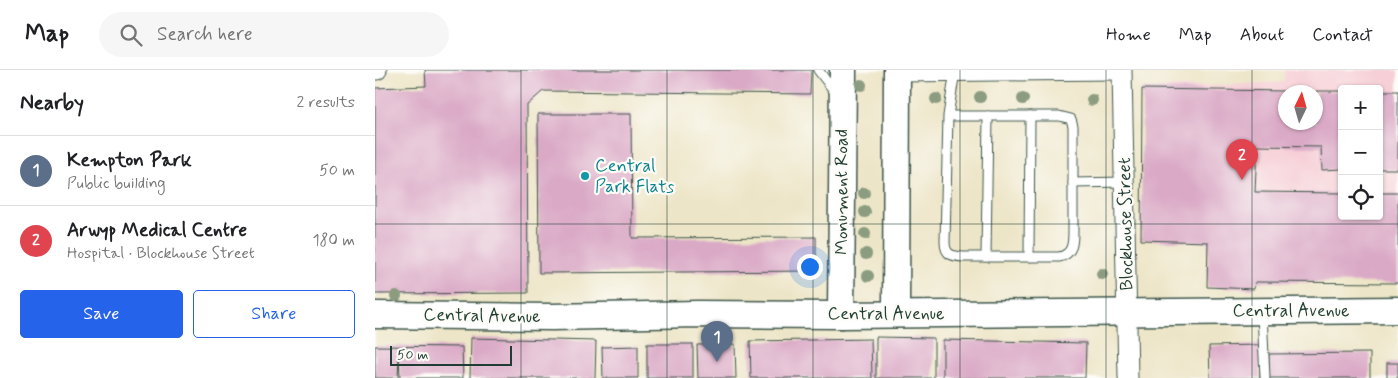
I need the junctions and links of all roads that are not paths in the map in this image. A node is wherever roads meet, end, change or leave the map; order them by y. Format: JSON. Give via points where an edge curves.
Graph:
{"nodes":[{"id":1,"x":818,"y":70,"type":"edge"},
{"id":2,"x":843,"y":70,"type":"edge"},
{"id":3,"x":1115,"y":70,"type":"edge"},
{"id":4,"x":1122,"y":70,"type":"edge"},
{"id":5,"x":897,"y":71,"type":"edge"},
{"id":6,"x":955,"y":71,"type":"junction"},
{"id":7,"x":843,"y":102,"type":"junction"},
{"id":8,"x":948,"y":116,"type":"junction"},
{"id":9,"x":989,"y":116,"type":"junction"},
{"id":10,"x":1030,"y":116,"type":"junction"},
{"id":11,"x":1125,"y":182,"type":"junction"},
{"id":12,"x":1073,"y":183,"type":"junction"},
{"id":13,"x":987,"y":257,"type":"junction"},
{"id":14,"x":1029,"y":257,"type":"junction"},
{"id":15,"x":1262,"y":310,"type":"junction"},
{"id":16,"x":1398,"y":310,"type":"edge"},
{"id":17,"x":1127,"y":313,"type":"junction"},
{"id":18,"x":897,"y":314,"type":"junction"},
{"id":19,"x":375,"y":315,"type":"edge"},
{"id":20,"x":841,"y":315,"type":"junction"},
{"id":21,"x":1128,"y":378,"type":"edge"},
{"id":22,"x":1265,"y":378,"type":"edge"}],
"edges":[{"from":1,"to":7,"type":"lane"},
{"from":2,"to":7,"type":"main road","name":"Monument Road"},
{"from":3,"to":6,"type":"street"},
{"from":4,"to":11,"type":"street","name":"Blockhouse Street"},
{"from":5,"to":6,"type":"street"},
{"from":5,"to":18,"type":"main road"},
{"from":6,"to":8,"type":"lane"},
{"from":7,"to":20,"type":"main road","name":"Monument Road"},
{"from":8,"to":9,"type":"lane"},
{"from":8,"to":13,"type":"lane","via":[[945,248],[953,256]]},
{"from":9,"to":10,"type":"lane"},
{"from":9,"to":13,"type":"lane"},
{"from":10,"to":12,"type":"lane","via":[[1071,119]]},
{"from":10,"to":14,"type":"lane"},
{"from":11,"to":12,"type":"lane"},
{"from":11,"to":17,"type":"street","name":"Blockhouse Street"},
{"from":12,"to":14,"type":"lane","via":[[1071,251],[1059,257]]},
{"from":13,"to":14,"type":"lane"},
{"from":15,"to":16,"type":"main road","name":"Central Avenue"},
{"from":15,"to":17,"type":"main road","name":"Central Avenue"},
{"from":15,"to":22,"type":"lane"},
{"from":17,"to":18,"type":"main road","name":"Central Avenue"},
{"from":17,"to":21,"type":"street","name":"Blockhouse Street"},
{"from":18,"to":20,"type":"main road","name":"Central Avenue"},
{"from":19,"to":20,"type":"main road","name":"Central Avenue"}]}
